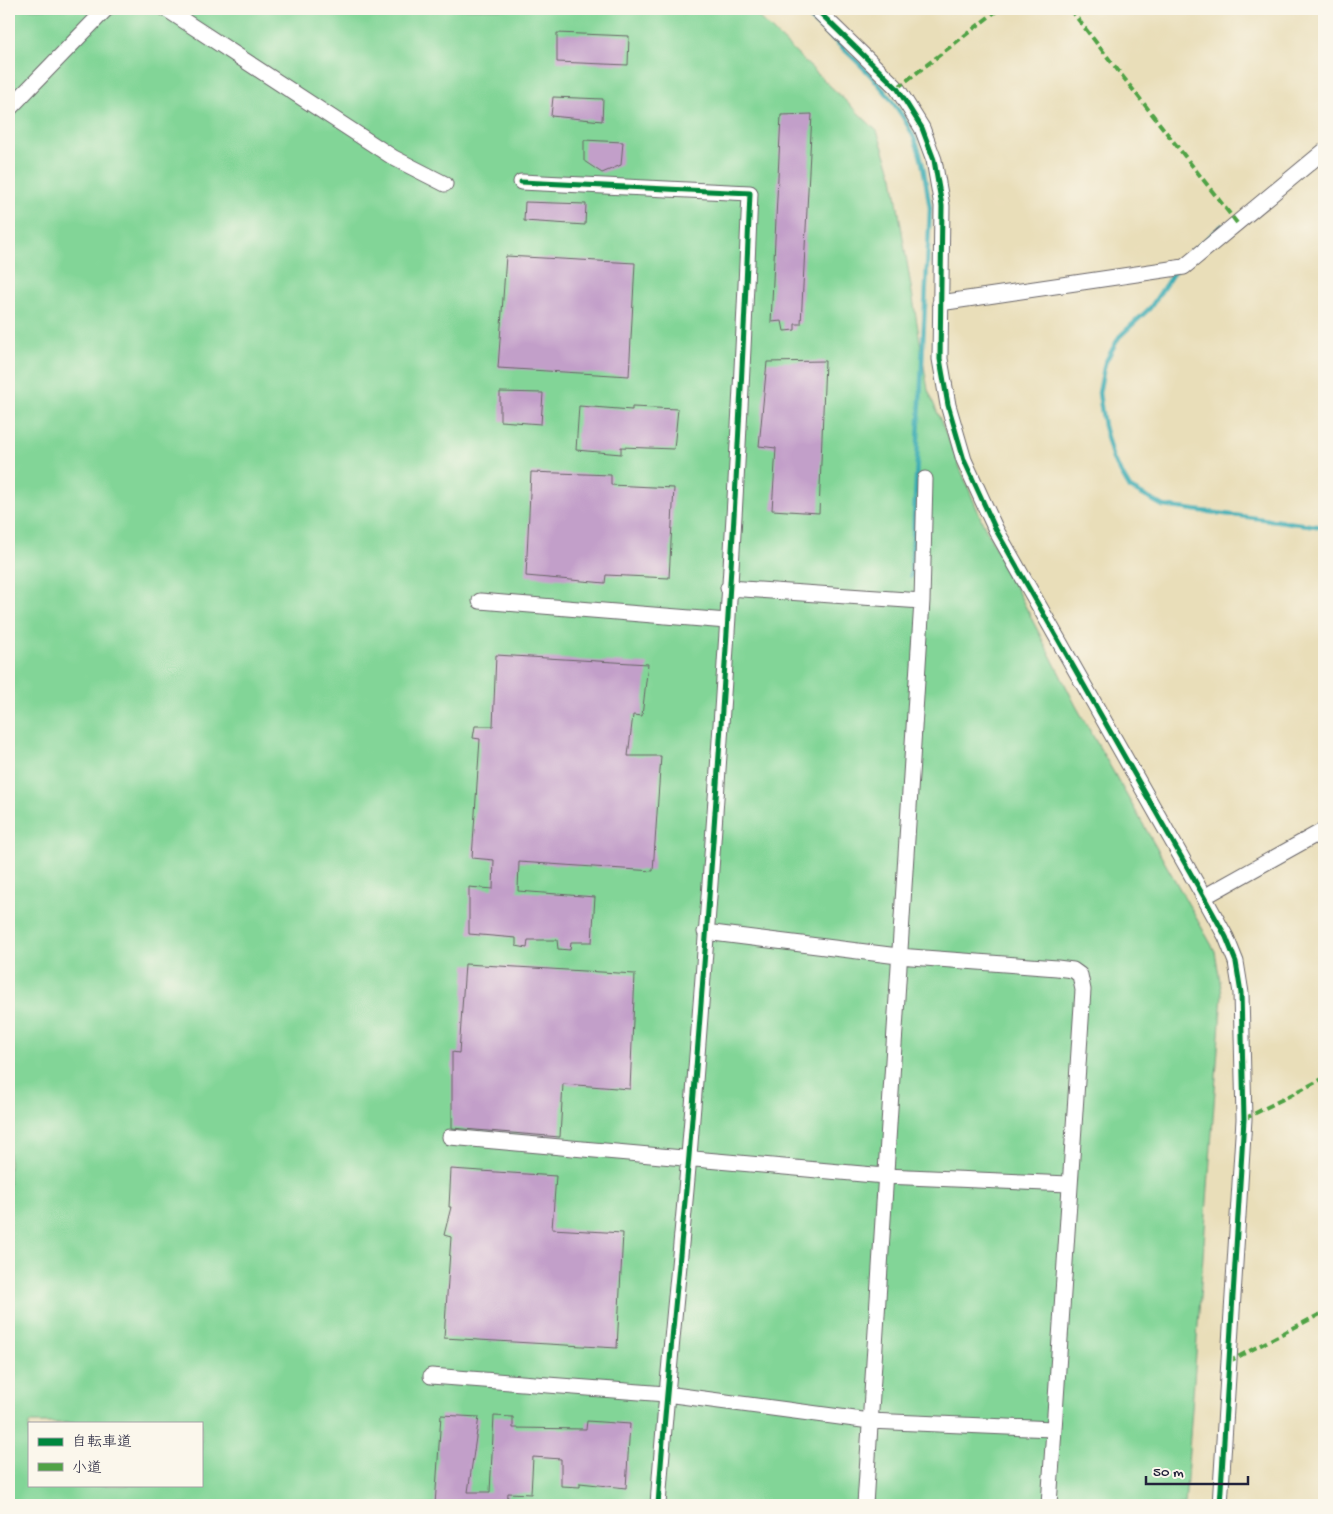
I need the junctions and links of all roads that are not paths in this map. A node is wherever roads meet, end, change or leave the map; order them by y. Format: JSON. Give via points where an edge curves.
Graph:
{"nodes":[{"id":1,"x":106,"y":9,"type":"edge"},
{"id":2,"x":166,"y":9,"type":"edge"},
{"id":3,"x":816,"y":9,"type":"edge"},
{"id":4,"x":9,"y":109,"type":"edge"},
{"id":5,"x":1324,"y":151,"type":"edge"},
{"id":6,"x":521,"y":182,"type":"dead end"},
{"id":7,"x":445,"y":184,"type":"dead end"},
{"id":8,"x":940,"y":303,"type":"junction"},
{"id":9,"x":925,"y":480,"type":"dead end"},
{"id":10,"x":728,"y":588,"type":"junction"},
{"id":11,"x":480,"y":601,"type":"dead end"},
{"id":12,"x":922,"y":601,"type":"junction"},
{"id":13,"x":727,"y":621,"type":"junction"},
{"id":14,"x":1324,"y":830,"type":"edge"},
{"id":15,"x":1204,"y":897,"type":"junction"},
{"id":16,"x":705,"y":932,"type":"junction"},
{"id":17,"x":898,"y":956,"type":"junction"},
{"id":18,"x":450,"y":1137,"type":"dead end"},
{"id":19,"x":688,"y":1159,"type":"junction"},
{"id":20,"x":885,"y":1176,"type":"junction"},
{"id":21,"x":1069,"y":1184,"type":"junction"},
{"id":22,"x":431,"y":1376,"type":"dead end"},
{"id":23,"x":666,"y":1394,"type":"junction"},
{"id":24,"x":870,"y":1421,"type":"junction"},
{"id":25,"x":1053,"y":1429,"type":"junction"},
{"id":26,"x":658,"y":1505,"type":"edge"},
{"id":27,"x":864,"y":1505,"type":"edge"},
{"id":28,"x":1049,"y":1505,"type":"edge"},
{"id":29,"x":1220,"y":1505,"type":"edge"}],
"edges":[{"from":1,"to":4,"type":"street"},
{"from":2,"to":7,"type":"street","via":[[394,158]]},
{"from":3,"to":8,"type":"street","via":[[897,88],[922,128],[934,160],[942,206]]},
{"from":5,"to":8,"type":"street","via":[[1184,267]]},
{"from":6,"to":10,"type":"street","via":[[750,193],[740,427]]},
{"from":8,"to":15,"type":"street","via":[[940,359],[948,405],[964,460],[996,530]]},
{"from":9,"to":12,"type":"street"},
{"from":10,"to":12,"type":"street"},
{"from":10,"to":13,"type":"street"},
{"from":11,"to":13,"type":"street"},
{"from":12,"to":17,"type":"street"},
{"from":13,"to":16,"type":"street"},
{"from":14,"to":15,"type":"street"},
{"from":15,"to":29,"type":"street","via":[[1236,962],[1241,993],[1244,1120]]},
{"from":16,"to":17,"type":"street"},
{"from":16,"to":19,"type":"street"},
{"from":17,"to":20,"type":"street"},
{"from":17,"to":21,"type":"street","via":[[1056,968],[1073,970],[1080,975],[1083,990]]},
{"from":18,"to":19,"type":"street"},
{"from":19,"to":20,"type":"street"},
{"from":19,"to":23,"type":"street"},
{"from":20,"to":21,"type":"street"},
{"from":20,"to":24,"type":"street"},
{"from":21,"to":25,"type":"street"},
{"from":22,"to":23,"type":"street"},
{"from":23,"to":24,"type":"street"},
{"from":23,"to":26,"type":"street"},
{"from":24,"to":25,"type":"street"},
{"from":24,"to":27,"type":"street"},
{"from":25,"to":28,"type":"street"}]}
